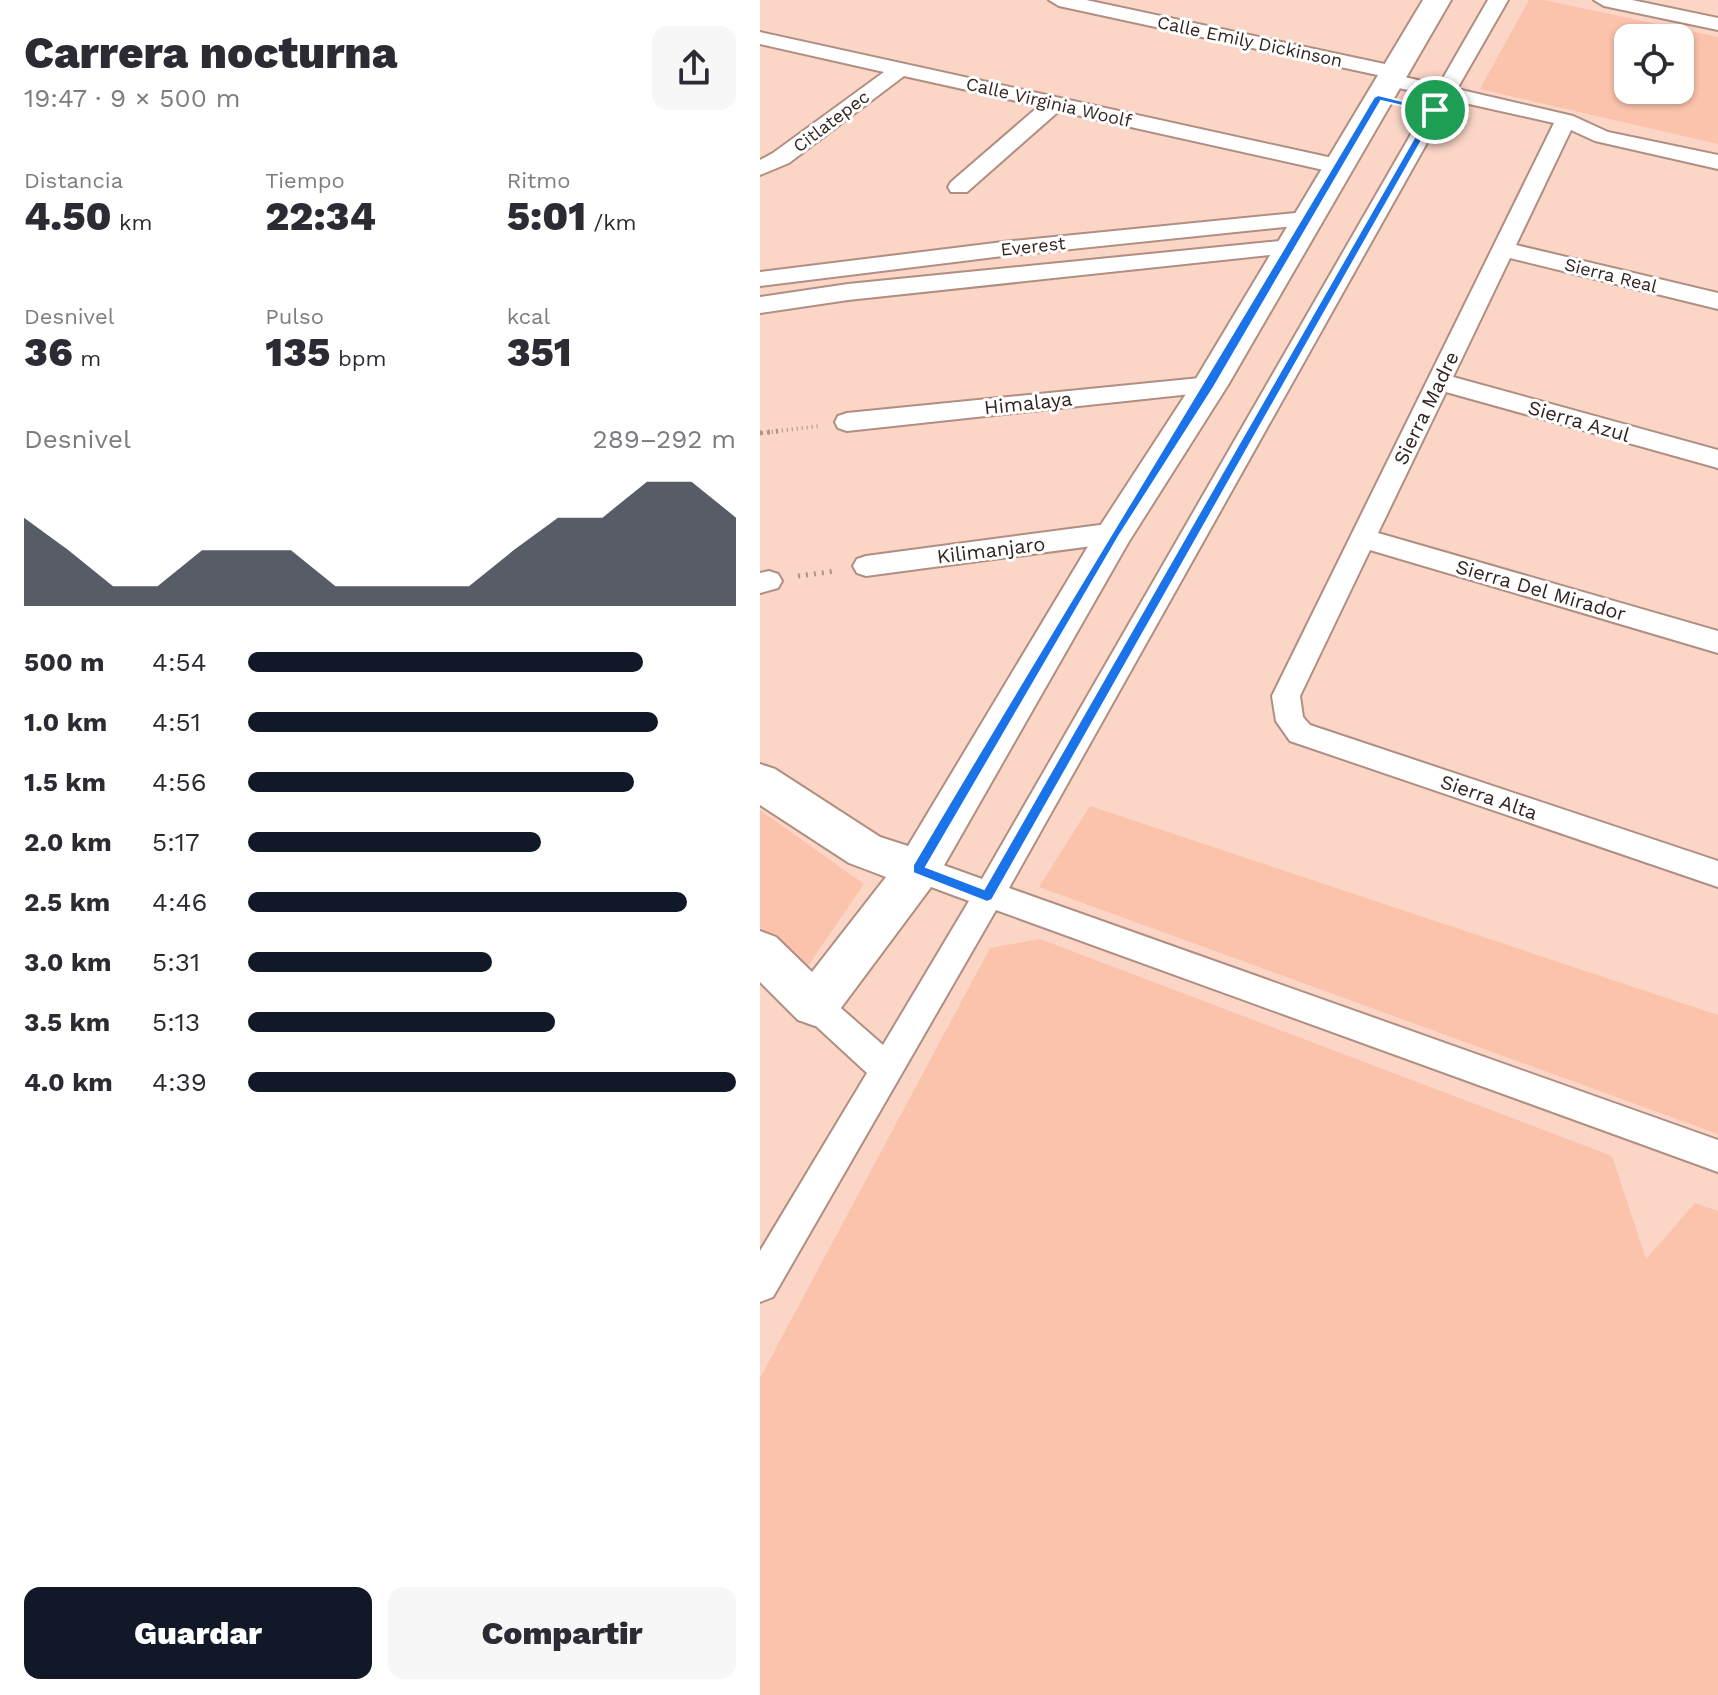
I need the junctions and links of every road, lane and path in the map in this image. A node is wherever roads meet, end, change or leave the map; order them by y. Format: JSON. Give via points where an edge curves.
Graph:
{"nodes":[{"id":1,"x":1059,"y":0,"type":"edge"},
{"id":2,"x":1437,"y":0,"type":"edge"},
{"id":3,"x":1498,"y":0,"type":"edge"},
{"id":4,"x":1604,"y":0,"type":"edge"},
{"id":5,"x":1718,"y":24,"type":"edge"},
{"id":6,"x":760,"y":38,"type":"edge"},
{"id":7,"x":900,"y":69,"type":"junction"},
{"id":8,"x":1387,"y":83,"type":"junction"},
{"id":9,"x":1440,"y":102,"type":"junction"},
{"id":10,"x":1055,"y":103,"type":"junction"},
{"id":11,"x":1562,"y":129,"type":"junction"},
{"id":12,"x":1718,"y":162,"type":"edge"},
{"id":13,"x":1337,"y":166,"type":"junction"},
{"id":14,"x":760,"y":168,"type":"edge"},
{"id":15,"x":959,"y":187,"type":"dead end"},
{"id":16,"x":1298,"y":233,"type":"junction"},
{"id":17,"x":1503,"y":249,"type":"junction"},
{"id":18,"x":760,"y":279,"type":"edge"},
{"id":19,"x":1718,"y":301,"type":"edge"},
{"id":20,"x":760,"y":305,"type":"edge"},
{"id":21,"x":1439,"y":382,"type":"junction"},
{"id":22,"x":1210,"y":385,"type":"junction"},
{"id":23,"x":847,"y":422,"type":"joint"},
{"id":24,"x":760,"y":433,"type":"edge"},
{"id":25,"x":1718,"y":459,"type":"edge"},
{"id":26,"x":1115,"y":533,"type":"junction"},
{"id":27,"x":1363,"y":538,"type":"junction"},
{"id":28,"x":866,"y":566,"type":"joint"},
{"id":29,"x":765,"y":582,"type":"edge"},
{"id":30,"x":1718,"y":642,"type":"edge"},
{"id":31,"x":1286,"y":696,"type":"joint"},
{"id":32,"x":760,"y":782,"type":"edge"},
{"id":33,"x":918,"y":869,"type":"junction"},
{"id":34,"x":1718,"y":874,"type":"edge"},
{"id":35,"x":987,"y":896,"type":"junction"},
{"id":36,"x":760,"y":953,"type":"edge"},
{"id":37,"x":815,"y":1005,"type":"junction"},
{"id":38,"x":887,"y":1070,"type":"junction"},
{"id":39,"x":1718,"y":1156,"type":"edge"},
{"id":40,"x":760,"y":1284,"type":"edge"}],
"edges":[{"from":1,"to":8,"type":"street","name":"Calle Emily Dickinson"},
{"from":2,"to":8,"type":"street"},
{"from":3,"to":9,"type":"street"},
{"from":4,"to":5,"type":"street"},
{"from":6,"to":7,"type":"street","name":"Calle Virginia Woolf"},
{"from":7,"to":10,"type":"street","name":"Calle Virginia Woolf"},
{"from":7,"to":14,"type":"street","name":"Citlatepec"},
{"from":8,"to":9,"type":"street","name":"Calle Emily Dickinson"},
{"from":8,"to":13,"type":"street"},
{"from":9,"to":11,"type":"street","name":"Calle Emily Dickinson"},
{"from":9,"to":35,"type":"street"},
{"from":10,"to":13,"type":"street","name":"Calle Virginia Woolf"},
{"from":10,"to":15,"type":"street"},
{"from":11,"to":12,"type":"street","name":"Calle Emily Dickinson"},
{"from":11,"to":17,"type":"street","name":"Sierra Madre"},
{"from":13,"to":16,"type":"street"},
{"from":16,"to":18,"type":"street","name":"Everest","via":[[1003,249]]},
{"from":16,"to":20,"type":"street","name":"Everest"},
{"from":16,"to":22,"type":"street"},
{"from":17,"to":19,"type":"street","name":"Sierra Real"},
{"from":17,"to":21,"type":"street","name":"Sierra Madre"},
{"from":21,"to":25,"type":"street","name":"Sierra Azul"},
{"from":21,"to":27,"type":"street","name":"Sierra Madre"},
{"from":22,"to":23,"type":"street","name":"Himalaya"},
{"from":22,"to":26,"type":"street"},
{"from":23,"to":24,"type":"path"},
{"from":26,"to":28,"type":"street","name":"Kilimanjaro"},
{"from":26,"to":33,"type":"street"},
{"from":27,"to":30,"type":"street","name":"Sierra Del Mirador"},
{"from":27,"to":31,"type":"street","name":"Sierra Madre"},
{"from":28,"to":29,"type":"path"},
{"from":31,"to":34,"type":"street","name":"Sierra Alta","via":[[1291,727],[1300,733]]},
{"from":32,"to":33,"type":"street","via":[[865,850]]},
{"from":33,"to":35,"type":"street"},
{"from":33,"to":37,"type":"street"},
{"from":35,"to":38,"type":"street"},
{"from":35,"to":39,"type":"street"},
{"from":36,"to":37,"type":"street"},
{"from":37,"to":38,"type":"street"},
{"from":38,"to":40,"type":"street"}]}
